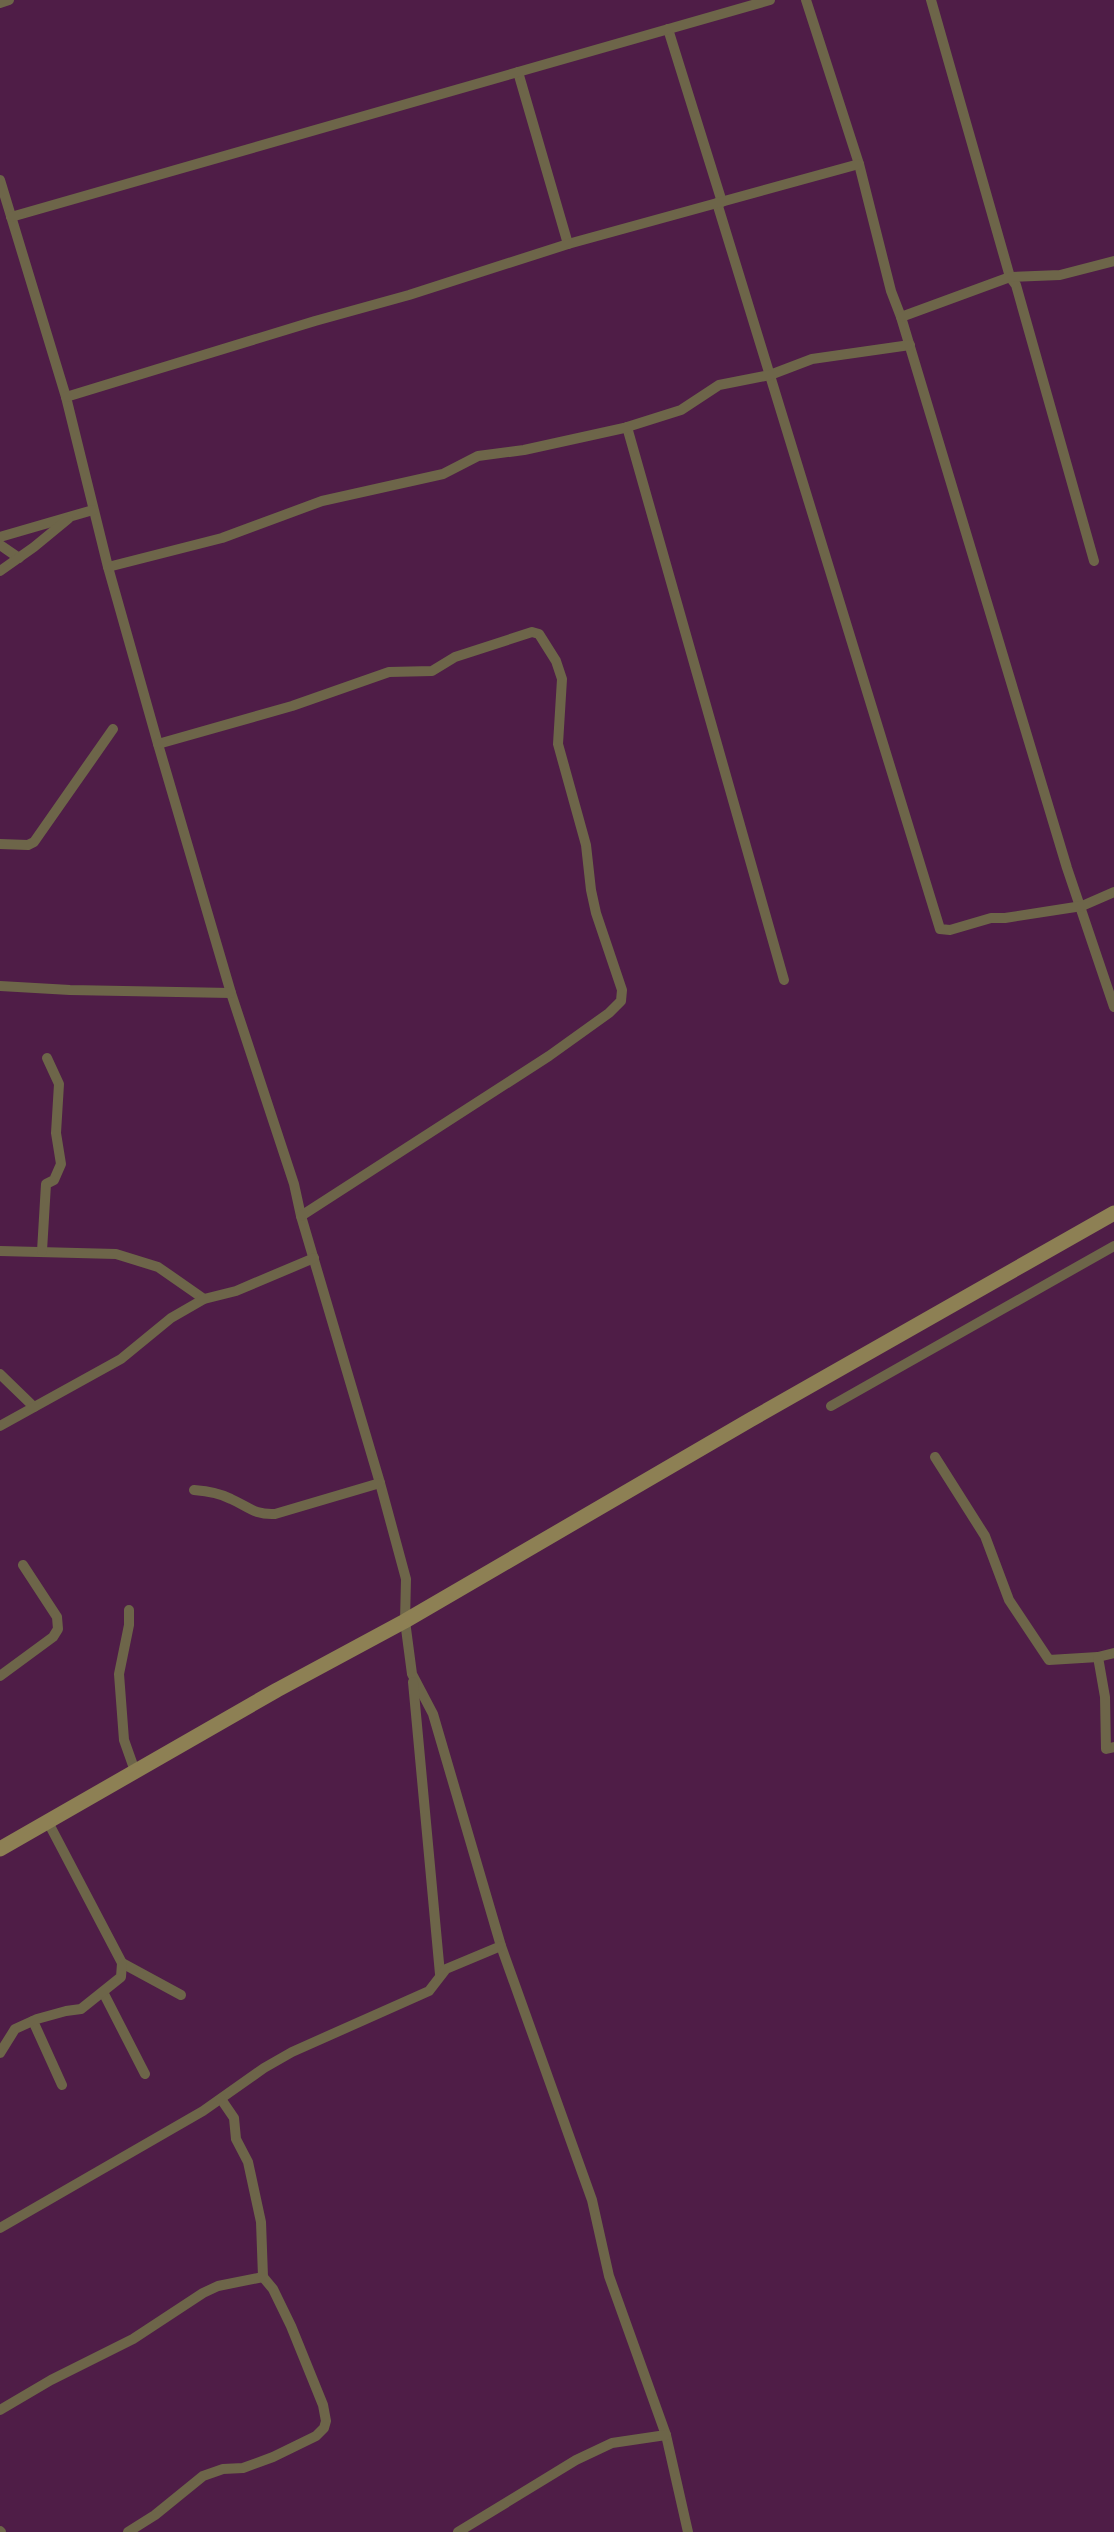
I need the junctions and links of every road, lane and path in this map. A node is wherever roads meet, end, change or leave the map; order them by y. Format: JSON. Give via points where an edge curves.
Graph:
{"nodes":[{"id":1,"x":9,"y":0,"type":"edge"},
{"id":2,"x":770,"y":0,"type":"edge"},
{"id":3,"x":806,"y":0,"type":"edge"},
{"id":4,"x":931,"y":0,"type":"edge"},
{"id":5,"x":0,"y":3,"type":"edge"},
{"id":6,"x":668,"y":29,"type":"junction"},
{"id":7,"x":518,"y":72,"type":"junction"},
{"id":8,"x":859,"y":164,"type":"junction"},
{"id":9,"x":0,"y":180,"type":"edge"},
{"id":10,"x":720,"y":203,"type":"junction"},
{"id":11,"x":11,"y":217,"type":"junction"},
{"id":12,"x":568,"y":244,"type":"junction"},
{"id":13,"x":1114,"y":261,"type":"edge"},
{"id":14,"x":1010,"y":277,"type":"junction"},
{"id":15,"x":901,"y":316,"type":"junction"},
{"id":16,"x":909,"y":345,"type":"junction"},
{"id":17,"x":770,"y":375,"type":"junction"},
{"id":18,"x":66,"y":397,"type":"junction"},
{"id":19,"x":627,"y":427,"type":"junction"},
{"id":20,"x":93,"y":510,"type":"junction"},
{"id":21,"x":70,"y":517,"type":"junction"},
{"id":22,"x":0,"y":537,"type":"edge"},
{"id":23,"x":0,"y":545,"type":"edge"},
{"id":24,"x":19,"y":558,"type":"junction"},
{"id":25,"x":1094,"y":561,"type":"dead end"},
{"id":26,"x":108,"y":567,"type":"junction"},
{"id":27,"x":0,"y":571,"type":"edge"},
{"id":28,"x":113,"y":729,"type":"dead end"},
{"id":29,"x":158,"y":744,"type":"junction"},
{"id":30,"x":0,"y":844,"type":"edge"},
{"id":31,"x":1114,"y":892,"type":"edge"},
{"id":32,"x":1082,"y":906,"type":"junction"},
{"id":33,"x":784,"y":980,"type":"dead end"},
{"id":34,"x":0,"y":986,"type":"edge"},
{"id":35,"x":231,"y":993,"type":"junction"},
{"id":36,"x":1114,"y":1007,"type":"edge"},
{"id":37,"x":47,"y":1058,"type":"dead end"},
{"id":38,"x":1114,"y":1213,"type":"edge"},
{"id":39,"x":301,"y":1216,"type":"junction"},
{"id":40,"x":1114,"y":1246,"type":"edge"},
{"id":41,"x":0,"y":1251,"type":"edge"},
{"id":42,"x":42,"y":1251,"type":"junction"},
{"id":43,"x":314,"y":1258,"type":"junction"},
{"id":44,"x":204,"y":1299,"type":"junction"},
{"id":45,"x":0,"y":1374,"type":"edge"},
{"id":46,"x":831,"y":1406,"type":"dead end"},
{"id":47,"x":34,"y":1407,"type":"junction"},
{"id":48,"x":0,"y":1426,"type":"edge"},
{"id":49,"x":936,"y":1457,"type":"dead end"},
{"id":50,"x":380,"y":1483,"type":"junction"},
{"id":51,"x":194,"y":1490,"type":"dead end"},
{"id":52,"x":23,"y":1565,"type":"dead end"},
{"id":53,"x":129,"y":1610,"type":"dead end"},
{"id":54,"x":405,"y":1621,"type":"junction"},
{"id":55,"x":1114,"y":1653,"type":"edge"},
{"id":56,"x":1098,"y":1657,"type":"junction"},
{"id":57,"x":412,"y":1674,"type":"junction"},
{"id":58,"x":0,"y":1676,"type":"edge"},
{"id":59,"x":1114,"y":1747,"type":"edge"},
{"id":60,"x":135,"y":1771,"type":"junction"},
{"id":61,"x":48,"y":1822,"type":"junction"},
{"id":62,"x":0,"y":1849,"type":"edge"},
{"id":63,"x":501,"y":1946,"type":"junction"},
{"id":64,"x":122,"y":1963,"type":"junction"},
{"id":65,"x":440,"y":1974,"type":"junction"},
{"id":66,"x":103,"y":1992,"type":"junction"},
{"id":67,"x":181,"y":1995,"type":"dead end"},
{"id":68,"x":33,"y":2021,"type":"junction"},
{"id":69,"x":0,"y":2053,"type":"edge"},
{"id":70,"x":145,"y":2074,"type":"dead end"},
{"id":71,"x":62,"y":2085,"type":"dead end"},
{"id":72,"x":221,"y":2099,"type":"junction"},
{"id":73,"x":0,"y":2229,"type":"edge"},
{"id":74,"x":263,"y":2277,"type":"junction"},
{"id":75,"x":0,"y":2410,"type":"edge"},
{"id":76,"x":666,"y":2435,"type":"junction"},
{"id":77,"x":128,"y":2532,"type":"edge"},
{"id":78,"x":458,"y":2532,"type":"edge"},
{"id":79,"x":688,"y":2532,"type":"edge"}],
"edges":[{"from":1,"to":5,"type":"street"},
{"from":2,"to":6,"type":"street"},
{"from":3,"to":8,"type":"street"},
{"from":4,"to":14,"type":"street"},
{"from":6,"to":7,"type":"street"},
{"from":6,"to":10,"type":"street"},
{"from":7,"to":11,"type":"street"},
{"from":7,"to":12,"type":"street"},
{"from":8,"to":10,"type":"street"},
{"from":8,"to":15,"type":"street"},
{"from":9,"to":11,"type":"street"},
{"from":10,"to":12,"type":"street"},
{"from":10,"to":17,"type":"street"},
{"from":11,"to":18,"type":"street"},
{"from":12,"to":18,"type":"street"},
{"from":13,"to":14,"type":"street","via":[[1060,275]]},
{"from":14,"to":15,"type":"street"},
{"from":14,"to":25,"type":"street","via":[[1016,285]]},
{"from":15,"to":16,"type":"street"},
{"from":16,"to":17,"type":"street","via":[[812,360]]},
{"from":16,"to":32,"type":"street","via":[[1060,845]]},
{"from":17,"to":19,"type":"street","via":[[719,385],[681,410]]},
{"from":17,"to":32,"type":"street","via":[[940,929]]},
{"from":18,"to":20,"type":"street"},
{"from":19,"to":26,"type":"street","via":[[478,456],[443,474],[322,501],[222,537]]},
{"from":19,"to":33,"type":"street"},
{"from":20,"to":21,"type":"street"},
{"from":20,"to":26,"type":"street"},
{"from":21,"to":22,"type":"street"},
{"from":21,"to":24,"type":"street"},
{"from":23,"to":24,"type":"street"},
{"from":24,"to":27,"type":"street"},
{"from":26,"to":29,"type":"street"},
{"from":28,"to":30,"type":"street","via":[[34,842]]},
{"from":29,"to":35,"type":"street"},
{"from":29,"to":39,"type":"street","via":[[292,706],[389,672],[432,671],[455,657],[532,632],[539,634],[559,669],[562,679],[558,744],[586,845],[596,914],[622,990],[621,1001],[549,1056]]},
{"from":31,"to":32,"type":"street"},
{"from":32,"to":36,"type":"street"},
{"from":34,"to":35,"type":"street"},
{"from":35,"to":39,"type":"street"},
{"from":37,"to":42,"type":"street","via":[[58,1084],[56,1133],[61,1164],[54,1180],[46,1184]]},
{"from":38,"to":54,"type":"street"},
{"from":39,"to":43,"type":"street"},
{"from":40,"to":46,"type":"street"},
{"from":41,"to":42,"type":"street"},
{"from":42,"to":44,"type":"street","via":[[116,1254],[158,1267]]},
{"from":43,"to":44,"type":"street","via":[[236,1291]]},
{"from":43,"to":50,"type":"street"},
{"from":44,"to":47,"type":"street","via":[[171,1318],[121,1359]]},
{"from":45,"to":47,"type":"street"},
{"from":47,"to":48,"type":"street"},
{"from":49,"to":56,"type":"street","via":[[985,1536],[1009,1600],[1049,1660]]},
{"from":50,"to":51,"type":"street","via":[[264,1515],[230,1498]]},
{"from":50,"to":54,"type":"street","via":[[406,1580]]},
{"from":52,"to":58,"type":"street","via":[[57,1617],[58,1629],[53,1637]]},
{"from":53,"to":60,"type":"street","via":[[119,1674],[124,1740]]},
{"from":54,"to":57,"type":"street"},
{"from":54,"to":60,"type":"street"},
{"from":55,"to":56,"type":"street"},
{"from":56,"to":59,"type":"street","via":[[1105,1697],[1106,1749]]},
{"from":57,"to":63,"type":"street","via":[[433,1714]]},
{"from":57,"to":65,"type":"street"},
{"from":60,"to":61,"type":"street"},
{"from":61,"to":62,"type":"street"},
{"from":61,"to":64,"type":"street"},
{"from":63,"to":65,"type":"street"},
{"from":63,"to":76,"type":"street","via":[[592,2200],[609,2276]]},
{"from":64,"to":66,"type":"street","via":[[122,1977]]},
{"from":64,"to":67,"type":"street"},
{"from":65,"to":72,"type":"street","via":[[429,1991],[292,2052]]},
{"from":66,"to":68,"type":"street","via":[[81,2009]]},
{"from":66,"to":70,"type":"street"},
{"from":68,"to":69,"type":"street","via":[[15,2029]]},
{"from":68,"to":71,"type":"street"},
{"from":72,"to":73,"type":"street"},
{"from":72,"to":74,"type":"street","via":[[234,2118],[236,2139],[248,2162],[261,2222]]},
{"from":74,"to":75,"type":"street","via":[[202,2293],[133,2339]]},
{"from":74,"to":77,"type":"street","via":[[291,2326],[325,2411],[324,2428],[273,2457],[203,2476]]},
{"from":76,"to":78,"type":"street","via":[[612,2443],[576,2460]]},
{"from":76,"to":79,"type":"street"}]}
